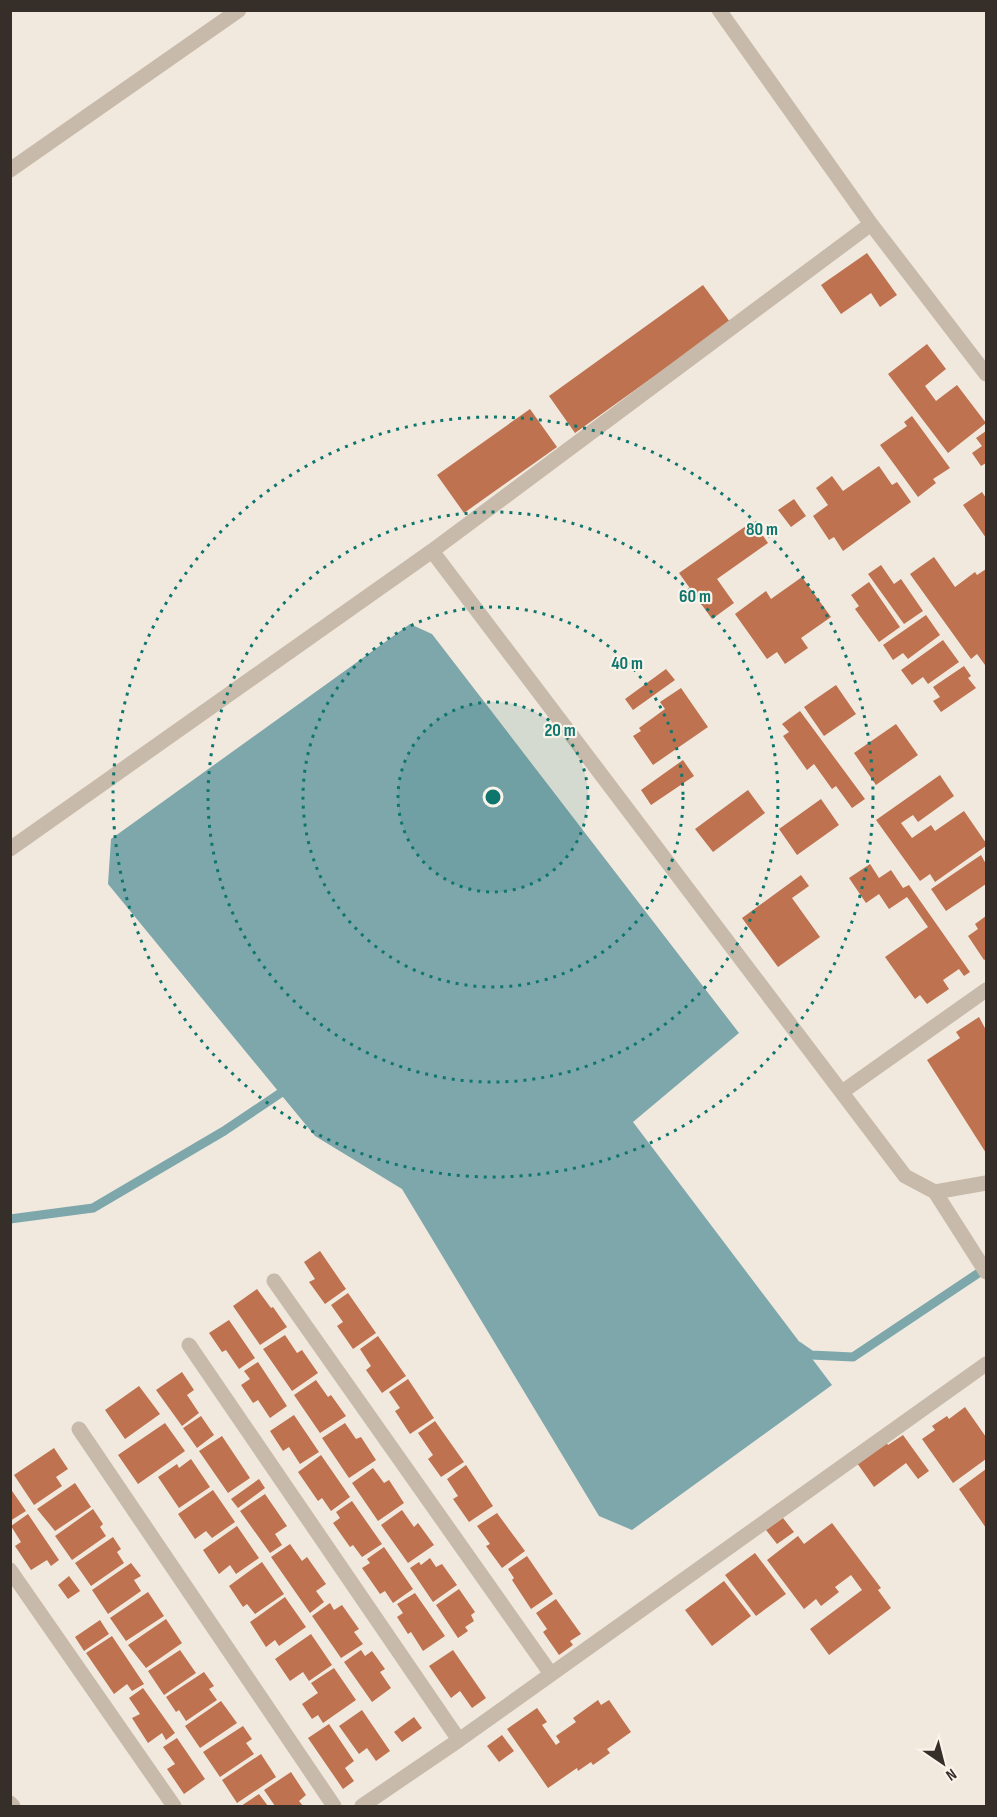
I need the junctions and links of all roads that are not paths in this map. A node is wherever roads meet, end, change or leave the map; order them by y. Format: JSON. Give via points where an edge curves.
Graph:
{"nodes":[{"id":1,"x":239,"y":10,"type":"edge"},
{"id":2,"x":719,"y":10,"type":"edge"},
{"id":3,"x":10,"y":170,"type":"edge"},
{"id":4,"x":871,"y":224,"type":"junction"},
{"id":5,"x":987,"y":374,"type":"edge"},
{"id":6,"x":432,"y":550,"type":"junction"},
{"id":7,"x":10,"y":849,"type":"edge"},
{"id":8,"x":987,"y":990,"type":"edge"},
{"id":9,"x":842,"y":1092,"type":"junction"},
{"id":10,"x":987,"y":1183,"type":"edge"},
{"id":11,"x":935,"y":1192,"type":"junction"},
{"id":12,"x":987,"y":1272,"type":"edge"},
{"id":13,"x":274,"y":1281,"type":"dead end"},
{"id":14,"x":189,"y":1345,"type":"dead end"},
{"id":15,"x":987,"y":1364,"type":"edge"},
{"id":16,"x":79,"y":1429,"type":"dead end"},
{"id":17,"x":10,"y":1570,"type":"edge"},
{"id":18,"x":552,"y":1674,"type":"junction"},
{"id":19,"x":459,"y":1740,"type":"junction"},
{"id":20,"x":10,"y":1803,"type":"edge"},
{"id":21,"x":13,"y":1806,"type":"edge"},
{"id":22,"x":174,"y":1806,"type":"edge"},
{"id":23,"x":334,"y":1806,"type":"edge"},
{"id":24,"x":362,"y":1806,"type":"edge"}],
"edges":[{"from":1,"to":3,"type":"street"},
{"from":2,"to":4,"type":"street"},
{"from":4,"to":5,"type":"street"},
{"from":4,"to":6,"type":"street"},
{"from":6,"to":7,"type":"street"},
{"from":6,"to":9,"type":"street"},
{"from":8,"to":9,"type":"street"},
{"from":9,"to":11,"type":"street","via":[[905,1176]]},
{"from":10,"to":11,"type":"street"},
{"from":11,"to":12,"type":"street"},
{"from":13,"to":18,"type":"street"},
{"from":14,"to":19,"type":"street"},
{"from":15,"to":18,"type":"street"},
{"from":16,"to":23,"type":"street"},
{"from":17,"to":22,"type":"street"},
{"from":18,"to":19,"type":"street"},
{"from":19,"to":24,"type":"street"},
{"from":20,"to":21,"type":"street"}]}
